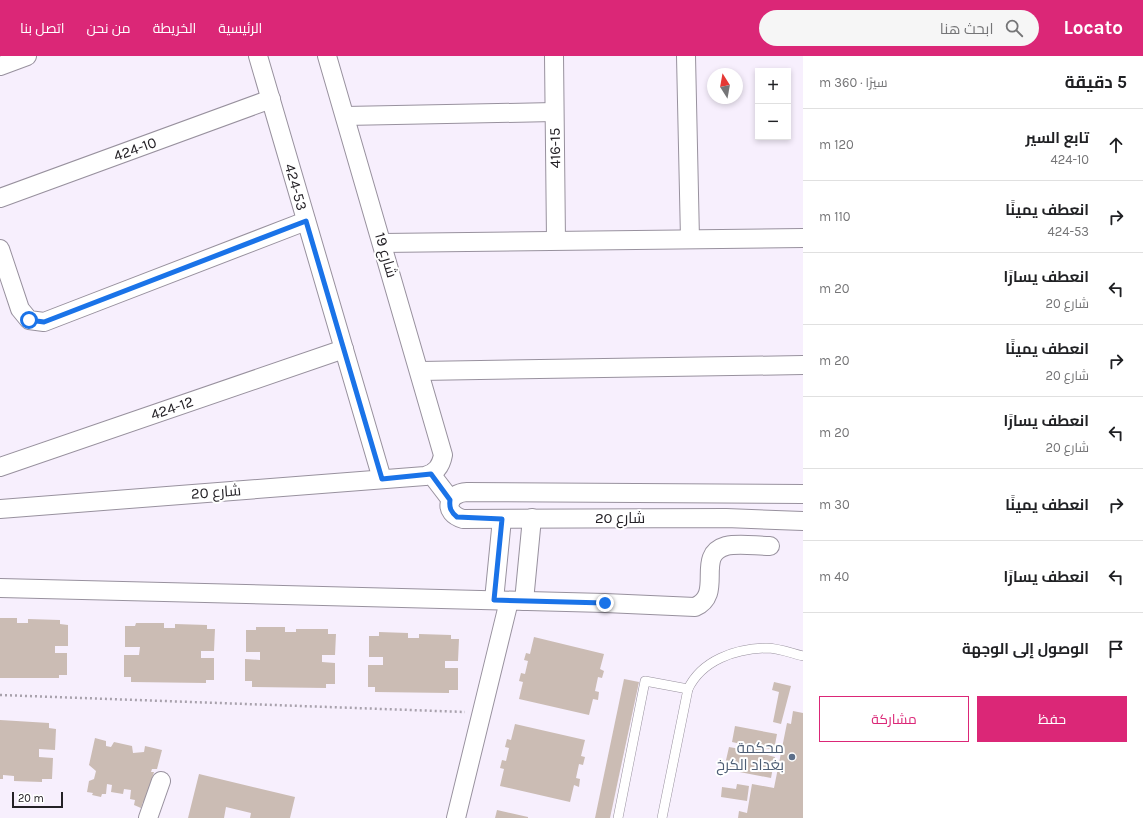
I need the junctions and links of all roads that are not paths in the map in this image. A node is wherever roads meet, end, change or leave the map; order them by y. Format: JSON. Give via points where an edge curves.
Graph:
{"nodes":[{"id":1,"x":26,"y":56,"type":"edge"},
{"id":2,"x":258,"y":56,"type":"edge"},
{"id":3,"x":328,"y":56,"type":"edge"},
{"id":4,"x":554,"y":56,"type":"edge"},
{"id":5,"x":686,"y":56,"type":"edge"},
{"id":6,"x":0,"y":66,"type":"edge"},
{"id":7,"x":270,"y":99,"type":"junction"},
{"id":8,"x":554,"y":112,"type":"junction"},
{"id":9,"x":345,"y":116,"type":"junction"},
{"id":10,"x":0,"y":198,"type":"edge"},
{"id":11,"x":306,"y":221,"type":"junction"},
{"id":12,"x":803,"y":238,"type":"edge"},
{"id":13,"x":690,"y":239,"type":"junction"},
{"id":14,"x":556,"y":240,"type":"junction"},
{"id":15,"x":382,"y":243,"type":"junction"},
{"id":16,"x":0,"y":249,"type":"edge"},
{"id":17,"x":344,"y":349,"type":"junction"},
{"id":18,"x":803,"y":365,"type":"edge"},
{"id":19,"x":420,"y":371,"type":"junction"},
{"id":20,"x":0,"y":467,"type":"edge"},
{"id":21,"x":431,"y":474,"type":"junction"},
{"id":22,"x":382,"y":479,"type":"junction"},
{"id":23,"x":803,"y":494,"type":"edge"},
{"id":24,"x":450,"y":500,"type":"junction"},
{"id":25,"x":0,"y":509,"type":"edge"},
{"id":26,"x":532,"y":518,"type":"junction"},
{"id":27,"x":502,"y":519,"type":"junction"},
{"id":28,"x":803,"y":521,"type":"edge"},
{"id":29,"x":770,"y":546,"type":"dead end"},
{"id":30,"x":0,"y":588,"type":"edge"},
{"id":31,"x":509,"y":601,"type":"junction"},
{"id":32,"x":803,"y":656,"type":"edge"},
{"id":33,"x":688,"y":689,"type":"junction"},
{"id":34,"x":161,"y":781,"type":"dead end"},
{"id":35,"x":148,"y":818,"type":"edge"},
{"id":36,"x":456,"y":818,"type":"edge"},
{"id":37,"x":618,"y":818,"type":"edge"},
{"id":38,"x":662,"y":818,"type":"edge"}],
"edges":[{"from":1,"to":6,"type":"street"},
{"from":2,"to":7,"type":"street","name":"424-53"},
{"from":3,"to":9,"type":"street","name":"شارع 19"},
{"from":4,"to":8,"type":"street","name":"416-15"},
{"from":5,"to":13,"type":"street"},
{"from":7,"to":10,"type":"street","name":"424-10"},
{"from":7,"to":11,"type":"street","name":"424-53"},
{"from":8,"to":9,"type":"street"},
{"from":8,"to":14,"type":"street","name":"416-15"},
{"from":9,"to":15,"type":"street","name":"شارع 19"},
{"from":11,"to":16,"type":"street","via":[[44,322],[29,320],[20,309]]},
{"from":11,"to":17,"type":"street","name":"424-53"},
{"from":12,"to":13,"type":"street"},
{"from":13,"to":14,"type":"street"},
{"from":14,"to":15,"type":"street"},
{"from":15,"to":19,"type":"street","name":"شارع 19"},
{"from":17,"to":20,"type":"street","name":"424-12"},
{"from":17,"to":22,"type":"street","name":"424-53"},
{"from":18,"to":19,"type":"street"},
{"from":19,"to":21,"type":"street","name":"شارع 19","via":[[443,455],[440,466]]},
{"from":21,"to":22,"type":"street","name":"شارع 20"},
{"from":21,"to":24,"type":"street","name":"شارع 20"},
{"from":22,"to":25,"type":"street","name":"شارع 20"},
{"from":23,"to":24,"type":"street","name":"شارع 20","via":[[467,492],[454,495]]},
{"from":24,"to":27,"type":"street","name":"شارع 20","via":[[452,513],[457,517]]},
{"from":26,"to":27,"type":"street","name":"شارع 20"},
{"from":26,"to":28,"type":"street","name":"شارع 20","via":[[726,518]]},
{"from":26,"to":31,"type":"street"},
{"from":27,"to":31,"type":"street"},
{"from":29,"to":31,"type":"street","via":[[728,546],[716,552],[710,563],[707,598],[695,607]]},
{"from":30,"to":31,"type":"street"},
{"from":31,"to":36,"type":"street"},
{"from":32,"to":33,"type":"lane","via":[[767,648],[740,651],[719,658],[704,667]]},
{"from":33,"to":37,"type":"lane","via":[[645,681]]},
{"from":33,"to":38,"type":"lane"},
{"from":34,"to":35,"type":"street"}]}
